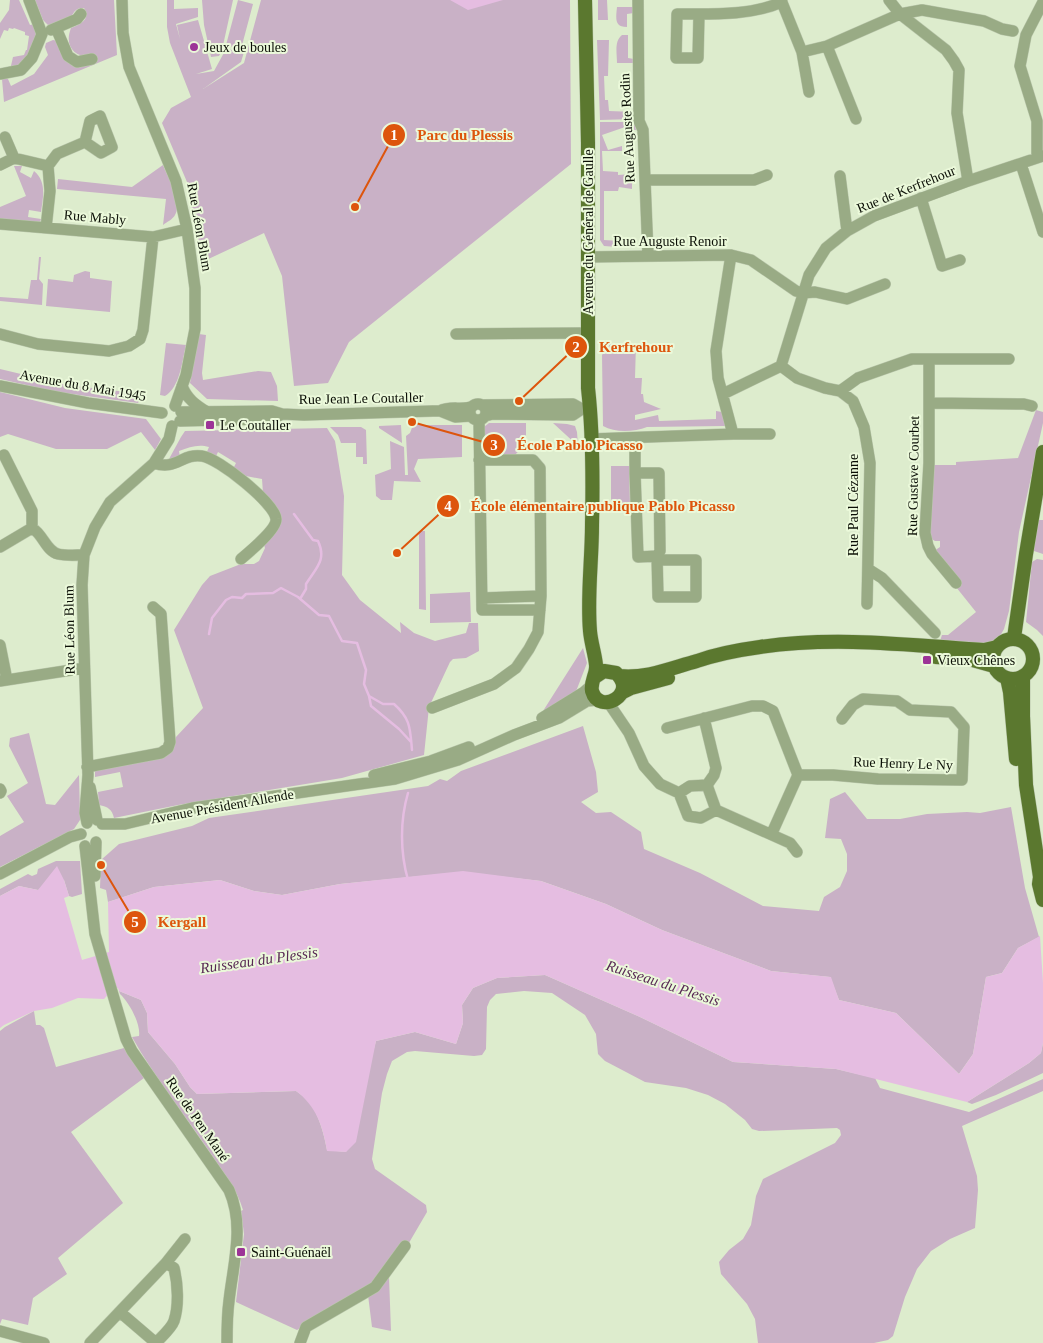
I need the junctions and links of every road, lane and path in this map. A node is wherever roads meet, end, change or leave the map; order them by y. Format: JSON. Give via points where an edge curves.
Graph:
{"nodes":[{"id":1,"x":29,"y":0,"type":"edge"},
{"id":2,"x":122,"y":0,"type":"edge"},
{"id":3,"x":585,"y":0,"type":"edge"},
{"id":4,"x":638,"y":0,"type":"edge"},
{"id":5,"x":889,"y":0,"type":"edge"},
{"id":6,"x":782,"y":1,"type":"edge"},
{"id":7,"x":1043,"y":2,"type":"edge"},
{"id":8,"x":81,"y":14,"type":"dead end"},
{"id":9,"x":699,"y":14,"type":"dead end"},
{"id":10,"x":900,"y":14,"type":"junction"},
{"id":11,"x":56,"y":28,"type":"junction"},
{"id":12,"x":1013,"y":31,"type":"dead end"},
{"id":13,"x":42,"y":34,"type":"junction"},
{"id":14,"x":827,"y":46,"type":"junction"},
{"id":15,"x":802,"y":52,"type":"junction"},
{"id":16,"x":92,"y":59,"type":"dead end"},
{"id":17,"x":0,"y":74,"type":"edge"},
{"id":18,"x":809,"y":92,"type":"dead end"},
{"id":19,"x":856,"y":119,"type":"dead end"},
{"id":20,"x":5,"y":137,"type":"dead end"},
{"id":21,"x":85,"y":142,"type":"dead end"},
{"id":22,"x":1040,"y":156,"type":"edge"},
{"id":23,"x":14,"y":158,"type":"junction"},
{"id":24,"x":1021,"y":164,"type":"junction"},
{"id":25,"x":0,"y":165,"type":"edge"},
{"id":26,"x":48,"y":166,"type":"junction"},
{"id":27,"x":767,"y":175,"type":"dead end"},
{"id":28,"x":840,"y":176,"type":"dead end"},
{"id":29,"x":645,"y":180,"type":"junction"},
{"id":30,"x":968,"y":181,"type":"junction"},
{"id":31,"x":921,"y":198,"type":"junction"},
{"id":32,"x":0,"y":224,"type":"edge"},
{"id":33,"x":46,"y":228,"type":"junction"},
{"id":34,"x":187,"y":229,"type":"junction"},
{"id":35,"x":847,"y":231,"type":"junction"},
{"id":36,"x":1043,"y":232,"type":"edge"},
{"id":37,"x":153,"y":237,"type":"junction"},
{"id":38,"x":648,"y":255,"type":"junction"},
{"id":39,"x":731,"y":255,"type":"junction"},
{"id":40,"x":587,"y":257,"type":"junction"},
{"id":41,"x":960,"y":260,"type":"dead end"},
{"id":42,"x":885,"y":284,"type":"dead end"},
{"id":43,"x":802,"y":293,"type":"junction"},
{"id":44,"x":589,"y":333,"type":"junction"},
{"id":45,"x":0,"y":334,"type":"edge"},
{"id":46,"x":456,"y":334,"type":"dead end"},
{"id":47,"x":929,"y":359,"type":"junction"},
{"id":48,"x":1010,"y":360,"type":"dead end"},
{"id":49,"x":781,"y":366,"type":"junction"},
{"id":50,"x":0,"y":386,"type":"edge"},
{"id":51,"x":182,"y":386,"type":"junction"},
{"id":52,"x":840,"y":391,"type":"junction"},
{"id":53,"x":723,"y":394,"type":"junction"},
{"id":54,"x":930,"y":403,"type":"junction"},
{"id":55,"x":1032,"y":406,"type":"dead end"},
{"id":56,"x":586,"y":409,"type":"junction"},
{"id":57,"x":207,"y":412,"type":"junction"},
{"id":58,"x":440,"y":412,"type":"junction"},
{"id":59,"x":476,"y":412,"type":"junction"},
{"id":60,"x":282,"y":414,"type":"junction"},
{"id":61,"x":177,"y":416,"type":"junction"},
{"id":62,"x":733,"y":434,"type":"junction"},
{"id":63,"x":770,"y":434,"type":"dead end"},
{"id":64,"x":635,"y":438,"type":"junction"},
{"id":65,"x":591,"y":439,"type":"junction"},
{"id":66,"x":1043,"y":452,"type":"edge"},
{"id":67,"x":4,"y":456,"type":"dead end"},
{"id":68,"x":479,"y":460,"type":"junction"},
{"id":69,"x":154,"y":463,"type":"junction"},
{"id":70,"x":635,"y":473,"type":"junction"},
{"id":71,"x":592,"y":525,"type":"junction"},
{"id":72,"x":32,"y":528,"type":"junction"},
{"id":73,"x":0,"y":547,"type":"edge"},
{"id":74,"x":84,"y":555,"type":"junction"},
{"id":75,"x":658,"y":558,"type":"junction"},
{"id":76,"x":240,"y":559,"type":"dead end"},
{"id":77,"x":868,"y":569,"type":"junction"},
{"id":78,"x":956,"y":583,"type":"dead end"},
{"id":79,"x":541,"y":596,"type":"junction"},
{"id":80,"x":482,"y":598,"type":"junction"},
{"id":81,"x":867,"y":604,"type":"dead end"},
{"id":82,"x":153,"y":607,"type":"dead end"},
{"id":83,"x":540,"y":610,"type":"junction"},
{"id":84,"x":935,"y":633,"type":"dead end"},
{"id":85,"x":1014,"y":638,"type":"junction"},
{"id":86,"x":0,"y":645,"type":"edge"},
{"id":87,"x":997,"y":647,"type":"junction"},
{"id":88,"x":1038,"y":657,"type":"edge"},
{"id":89,"x":994,"y":666,"type":"junction"},
{"id":90,"x":84,"y":668,"type":"junction"},
{"id":91,"x":615,"y":674,"type":"junction"},
{"id":92,"x":1023,"y":676,"type":"junction"},
{"id":93,"x":1007,"y":678,"type":"junction"},
{"id":94,"x":3,"y":681,"type":"edge"},
{"id":95,"x":593,"y":681,"type":"junction"},
{"id":96,"x":612,"y":698,"type":"junction"},
{"id":97,"x":432,"y":708,"type":"dead end"},
{"id":98,"x":704,"y":718,"type":"junction"},
{"id":99,"x":842,"y":720,"type":"dead end"},
{"id":100,"x":667,"y":728,"type":"dead end"},
{"id":101,"x":88,"y":771,"type":"junction"},
{"id":102,"x":798,"y":775,"type":"junction"},
{"id":103,"x":707,"y":785,"type":"junction"},
{"id":104,"x":0,"y":789,"type":"edge"},
{"id":105,"x":319,"y":790,"type":"junction"},
{"id":106,"x":0,"y":793,"type":"edge"},
{"id":107,"x":679,"y":793,"type":"junction"},
{"id":108,"x":716,"y":810,"type":"junction"},
{"id":109,"x":91,"y":833,"type":"junction"},
{"id":110,"x":772,"y":833,"type":"junction"},
{"id":111,"x":797,"y":852,"type":"dead end"},
{"id":112,"x":0,"y":874,"type":"edge"},
{"id":113,"x":1039,"y":884,"type":"junction"},
{"id":114,"x":1043,"y":900,"type":"edge"},
{"id":115,"x":185,"y":1239,"type":"dead end"},
{"id":116,"x":405,"y":1246,"type":"dead end"},
{"id":117,"x":166,"y":1263,"type":"junction"},
{"id":118,"x":120,"y":1313,"type":"junction"},
{"id":119,"x":0,"y":1331,"type":"edge"},
{"id":120,"x":26,"y":1341,"type":"edge"},
{"id":121,"x":44,"y":1343,"type":"edge"},
{"id":122,"x":90,"y":1343,"type":"edge"},
{"id":123,"x":227,"y":1343,"type":"edge"},
{"id":124,"x":300,"y":1343,"type":"edge"}],
"edges":[{"from":1,"to":13,"type":"street"},
{"from":2,"to":34,"type":"street","name":"Rue Léon Blum","via":[[129,67],[176,181]]},
{"from":3,"to":40,"type":"main road","name":"Avenue du Général de Gaulle"},
{"from":4,"to":29,"type":"street","name":"Rue Auguste Rodin","via":[[639,121],[643,130]]},
{"from":5,"to":10,"type":"street"},
{"from":6,"to":9,"type":"street","via":[[767,8]]},
{"from":6,"to":15,"type":"street"},
{"from":7,"to":22,"type":"street","via":[[1026,35],[1020,66],[1037,121]]},
{"from":8,"to":11,"type":"street"},
{"from":10,"to":12,"type":"street","via":[[922,10],[984,21]]},
{"from":10,"to":14,"type":"street"},
{"from":10,"to":30,"type":"street","via":[[946,50],[959,70],[957,113]]},
{"from":11,"to":13,"type":"street"},
{"from":11,"to":16,"type":"street","via":[[68,56],[77,62]]},
{"from":13,"to":17,"type":"street","via":[[32,58],[21,70]]},
{"from":14,"to":15,"type":"street"},
{"from":14,"to":19,"type":"street"},
{"from":15,"to":18,"type":"street"},
{"from":20,"to":23,"type":"street"},
{"from":21,"to":26,"type":"street","via":[[57,154]]},
{"from":22,"to":24,"type":"street","name":"Rue de Kerfrehour"},
{"from":23,"to":25,"type":"street"},
{"from":23,"to":26,"type":"street"},
{"from":24,"to":30,"type":"street","name":"Rue de Kerfrehour"},
{"from":24,"to":36,"type":"street"},
{"from":26,"to":33,"type":"street","via":[[50,191]]},
{"from":27,"to":29,"type":"street","via":[[754,180]]},
{"from":28,"to":35,"type":"street"},
{"from":29,"to":38,"type":"street","name":"Rue Auguste Rodin"},
{"from":30,"to":31,"type":"street","name":"Rue de Kerfrehour"},
{"from":31,"to":35,"type":"street","name":"Rue de Kerfrehour","via":[[874,216]]},
{"from":31,"to":41,"type":"street","via":[[942,266]]},
{"from":32,"to":33,"type":"street","name":"Rue Mably"},
{"from":33,"to":37,"type":"street","name":"Rue Mably"},
{"from":34,"to":37,"type":"street","name":"Rue Mably"},
{"from":34,"to":51,"type":"street","name":"Rue Léon Blum","via":[[196,309],[195,329]]},
{"from":35,"to":43,"type":"street","name":"Rue de Kerfrehour","via":[[826,248],[808,275]]},
{"from":37,"to":45,"type":"street","via":[[140,339],[109,351],[38,344]]},
{"from":38,"to":39,"type":"street","name":"Rue Auguste Renoir"},
{"from":38,"to":40,"type":"street","name":"Rue Auguste Renoir"},
{"from":39,"to":43,"type":"street","name":"Rue Auguste Renoir","via":[[751,260],[784,285]]},
{"from":39,"to":53,"type":"street","via":[[716,351]]},
{"from":40,"to":44,"type":"main road","name":"Avenue du Général de Gaulle"},
{"from":42,"to":43,"type":"street","via":[[846,299],[815,292]]},
{"from":43,"to":49,"type":"street","name":"Rue de Kerfrehour"},
{"from":44,"to":46,"type":"street"},
{"from":44,"to":56,"type":"main road","name":"Avenue du Général de Gaulle"},
{"from":47,"to":48,"type":"street"},
{"from":47,"to":52,"type":"street","via":[[912,359],[858,378]]},
{"from":47,"to":54,"type":"street","name":"Rue Gustave Courbet"},
{"from":49,"to":52,"type":"street","via":[[797,378]]},
{"from":49,"to":53,"type":"street"},
{"from":50,"to":61,"type":"street","name":"Avenue du 8 Mai 1945","via":[[162,413],[164,422]]},
{"from":51,"to":57,"type":"street","via":[[186,395]]},
{"from":51,"to":61,"type":"street","name":"Rue Léon Blum"},
{"from":52,"to":77,"type":"street","name":"Rue Paul Cézanne","via":[[853,401],[864,426],[870,463]]},
{"from":53,"to":62,"type":"street"},
{"from":54,"to":55,"type":"street"},
{"from":54,"to":78,"type":"street","name":"Rue Gustave Courbet","via":[[925,533],[932,554]]},
{"from":56,"to":59,"type":"street","name":"Rue Jean Le Coutaller","via":[[573,404],[489,414]]},
{"from":56,"to":65,"type":"main road","name":"Avenue du Général de Gaulle"},
{"from":57,"to":60,"type":"street","name":"Rue Jean Le Coutaller","via":[[272,411]]},
{"from":57,"to":61,"type":"street","name":"Rue Jean Le Coutaller"},
{"from":58,"to":59,"type":"street","name":"Rue Jean Le Coutaller","via":[[444,409]]},
{"from":58,"to":59,"type":"street","name":"Rue Jean Le Coutaller","via":[[454,417]]},
{"from":58,"to":60,"type":"street","name":"Rue Jean Le Coutaller"},
{"from":59,"to":68,"type":"street"},
{"from":60,"to":61,"type":"street","name":"Rue Jean Le Coutaller","via":[[274,419]]},
{"from":61,"to":69,"type":"street","name":"Rue Léon Blum"},
{"from":62,"to":63,"type":"street"},
{"from":62,"to":64,"type":"street"},
{"from":64,"to":65,"type":"street"},
{"from":64,"to":70,"type":"street"},
{"from":65,"to":71,"type":"main road","name":"Avenue du Général de Gaulle"},
{"from":66,"to":85,"type":"main road"},
{"from":67,"to":72,"type":"street","via":[[32,511]]},
{"from":68,"to":79,"type":"street","via":[[533,460],[540,468]]},
{"from":68,"to":80,"type":"street"},
{"from":69,"to":74,"type":"street","name":"Rue Léon Blum","via":[[110,502]]},
{"from":69,"to":76,"type":"street","via":[[171,465],[189,456],[212,459],[236,474],[267,504],[275,517],[274,525]]},
{"from":70,"to":75,"type":"street","via":[[638,557]]},
{"from":70,"to":75,"type":"street","via":[[659,472]]},
{"from":71,"to":91,"type":"main road","name":"Avenue du Général de Gaulle","via":[[596,627],[606,663]]},
{"from":71,"to":95,"type":"main road","name":"Avenue du Général de Gaulle","via":[[590,633],[597,671]]},
{"from":72,"to":73,"type":"street"},
{"from":72,"to":74,"type":"street","via":[[57,554]]},
{"from":74,"to":90,"type":"street","name":"Rue Léon Blum"},
{"from":75,"to":75,"type":"street","via":[[696,560],[696,597],[658,597]]},
{"from":77,"to":81,"type":"street","name":"Rue Paul Cézanne"},
{"from":77,"to":84,"type":"street","via":[[882,578]]},
{"from":79,"to":80,"type":"street"},
{"from":79,"to":83,"type":"street"},
{"from":80,"to":83,"type":"street","via":[[482,610]]},
{"from":82,"to":101,"type":"street","via":[[160,614],[168,748],[161,753]]},
{"from":83,"to":97,"type":"street","via":[[538,632],[516,668],[494,684]]},
{"from":85,"to":87,"type":"main road","via":[[1006,639]]},
{"from":85,"to":88,"type":"main road","via":[[1023,641]]},
{"from":86,"to":94,"type":"street"},
{"from":87,"to":89,"type":"main road"},
{"from":87,"to":91,"type":"main road","via":[[984,650],[804,642],[731,651],[653,674],[628,677]]},
{"from":88,"to":92,"type":"main road"},
{"from":89,"to":93,"type":"main road","via":[[998,674]]},
{"from":89,"to":96,"type":"main road","name":"Avenue Président Allende","via":[[968,659],[849,650],[803,651],[706,666],[631,688]]},
{"from":90,"to":94,"type":"street"},
{"from":90,"to":101,"type":"street","name":"Rue Léon Blum"},
{"from":91,"to":95,"type":"main road","via":[[604,671]]},
{"from":91,"to":96,"type":"main road","via":[[623,685]]},
{"from":92,"to":93,"type":"main road"},
{"from":92,"to":113,"type":"main road","via":[[1026,785]]},
{"from":93,"to":113,"type":"main road","via":[[1024,826]]},
{"from":95,"to":96,"type":"main road","via":[[593,693]]},
{"from":95,"to":105,"type":"street","name":"Avenue Président Allende","via":[[576,697],[544,717],[460,751]]},
{"from":96,"to":105,"type":"street","name":"Avenue Président Allende","via":[[587,701],[558,718],[437,767],[395,778]]},
{"from":96,"to":107,"type":"street","via":[[644,766],[660,784]]},
{"from":98,"to":100,"type":"street"},
{"from":98,"to":102,"type":"street","via":[[752,706],[763,706],[773,711]]},
{"from":98,"to":103,"type":"street","via":[[716,768]]},
{"from":99,"to":102,"type":"street","name":"Rue Henry Le Ny","via":[[863,699],[897,701],[910,710],[951,712],[964,727],[962,780]]},
{"from":101,"to":109,"type":"street","name":"Rue Léon Blum","via":[[85,813]]},
{"from":102,"to":110,"type":"street"},
{"from":103,"to":107,"type":"street","via":[[690,786]]},
{"from":103,"to":108,"type":"street"},
{"from":104,"to":106,"type":"street"},
{"from":105,"to":109,"type":"street","name":"Avenue Président Allende","via":[[192,808]]},
{"from":107,"to":108,"type":"street","via":[[688,816],[701,818]]},
{"from":108,"to":110,"type":"street"},
{"from":109,"to":112,"type":"street","via":[[56,845]]},
{"from":109,"to":123,"type":"street","name":"Rue de Pen Mané","via":[[95,934],[132,1052],[233,1199],[238,1227]]},
{"from":110,"to":111,"type":"street","via":[[790,842]]},
{"from":113,"to":114,"type":"main road"},
{"from":115,"to":117,"type":"street"},
{"from":116,"to":124,"type":"street","via":[[375,1287],[306,1327]]},
{"from":117,"to":118,"type":"street"},
{"from":117,"to":118,"type":"street","via":[[174,1268],[177,1278],[177,1306],[173,1322],[156,1343]]},
{"from":118,"to":122,"type":"street"},
{"from":119,"to":120,"type":"street"},
{"from":120,"to":121,"type":"street"}]}
